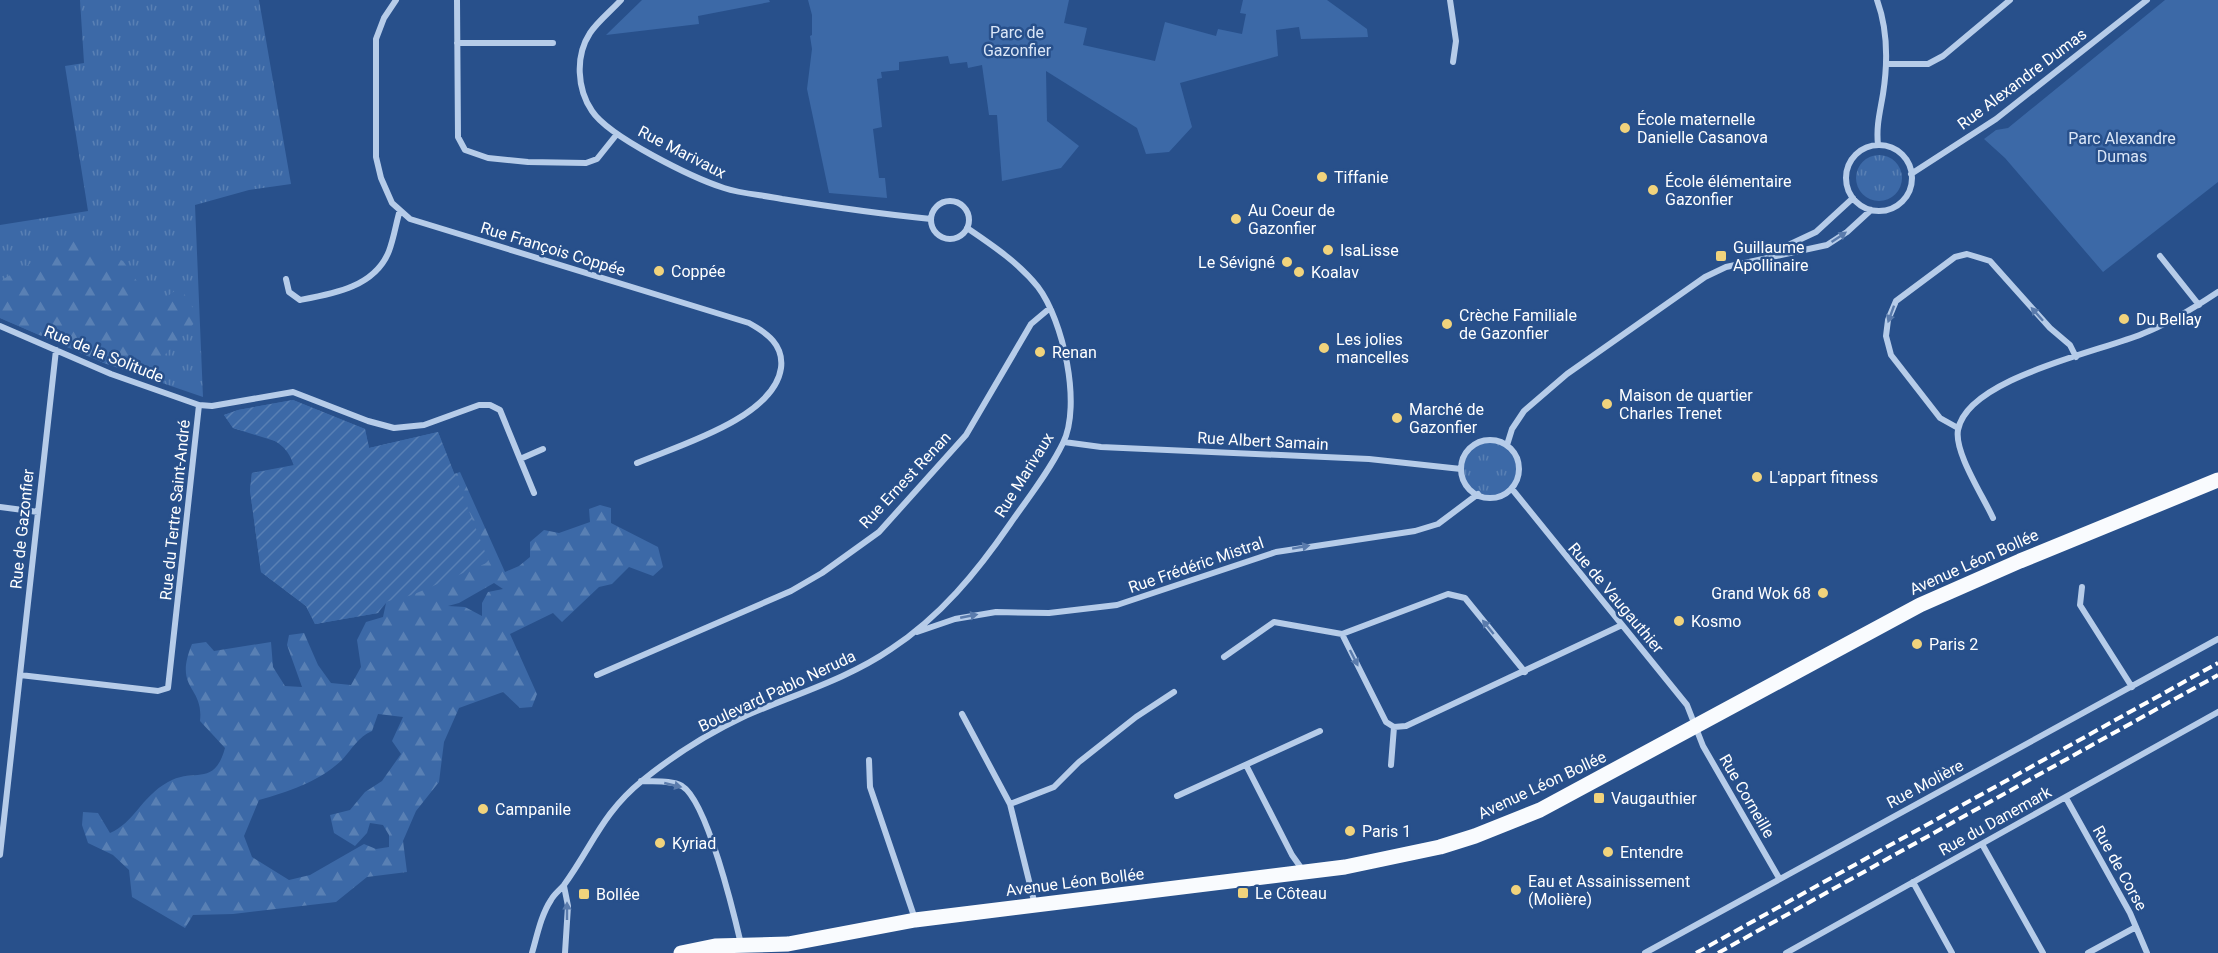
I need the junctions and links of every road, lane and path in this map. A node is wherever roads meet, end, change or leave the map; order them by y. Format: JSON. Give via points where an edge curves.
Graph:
{"nodes":[{"id":1,"x":396,"y":0,"type":"edge"},
{"id":2,"x":457,"y":0,"type":"edge"},
{"id":3,"x":621,"y":0,"type":"edge"},
{"id":4,"x":1450,"y":0,"type":"edge"},
{"id":5,"x":1877,"y":0,"type":"edge"},
{"id":6,"x":2010,"y":0,"type":"edge"},
{"id":7,"x":2147,"y":0,"type":"edge"},
{"id":8,"x":456,"y":43,"type":"junction"},
{"id":9,"x":554,"y":43,"type":"dead end"},
{"id":10,"x":1453,"y":62,"type":"dead end"},
{"id":11,"x":1887,"y":64,"type":"junction"},
{"id":12,"x":617,"y":134,"type":"junction"},
{"id":13,"x":1878,"y":145,"type":"junction"},
{"id":14,"x":1911,"y":174,"type":"junction"},
{"id":15,"x":1852,"y":198,"type":"junction"},
{"id":16,"x":400,"y":210,"type":"junction"},
{"id":17,"x":1871,"y":210,"type":"junction"},
{"id":18,"x":931,"y":219,"type":"junction"},
{"id":19,"x":967,"y":228,"type":"junction"},
{"id":20,"x":2160,"y":256,"type":"dead end"},
{"id":21,"x":1764,"y":258,"type":"junction"},
{"id":22,"x":286,"y":279,"type":"dead end"},
{"id":23,"x":2218,"y":292,"type":"edge"},
{"id":24,"x":2199,"y":304,"type":"junction"},
{"id":25,"x":1050,"y":308,"type":"junction"},
{"id":26,"x":0,"y":326,"type":"edge"},
{"id":27,"x":56,"y":350,"type":"junction"},
{"id":28,"x":2076,"y":357,"type":"junction"},
{"id":29,"x":199,"y":405,"type":"junction"},
{"id":30,"x":1958,"y":428,"type":"junction"},
{"id":31,"x":1064,"y":442,"type":"junction"},
{"id":32,"x":1507,"y":445,"type":"junction"},
{"id":33,"x":543,"y":449,"type":"dead end"},
{"id":34,"x":520,"y":459,"type":"junction"},
{"id":35,"x":637,"y":463,"type":"dead end"},
{"id":36,"x":1461,"y":469,"type":"junction"},
{"id":37,"x":2218,"y":480,"type":"edge"},
{"id":38,"x":1512,"y":489,"type":"junction"},
{"id":39,"x":534,"y":493,"type":"dead end"},
{"id":40,"x":1478,"y":494,"type":"junction"},
{"id":41,"x":0,"y":507,"type":"edge"},
{"id":42,"x":38,"y":512,"type":"junction"},
{"id":43,"x":1993,"y":518,"type":"dead end"},
{"id":44,"x":2082,"y":587,"type":"dead end"},
{"id":45,"x":1622,"y":625,"type":"junction"},
{"id":46,"x":913,"y":633,"type":"junction"},
{"id":47,"x":1342,"y":634,"type":"junction"},
{"id":48,"x":2218,"y":639,"type":"edge"},
{"id":49,"x":1224,"y":657,"type":"dead end"},
{"id":50,"x":1525,"y":672,"type":"junction"},
{"id":51,"x":20,"y":675,"type":"junction"},
{"id":52,"x":597,"y":675,"type":"dead end"},
{"id":53,"x":2132,"y":687,"type":"junction"},
{"id":54,"x":1174,"y":692,"type":"dead end"},
{"id":55,"x":2218,"y":712,"type":"edge"},
{"id":56,"x":962,"y":714,"type":"dead end"},
{"id":57,"x":1696,"y":726,"type":"junction"},
{"id":58,"x":1394,"y":727,"type":"junction"},
{"id":59,"x":1320,"y":731,"type":"dead end"},
{"id":60,"x":869,"y":760,"type":"dead end"},
{"id":61,"x":1246,"y":765,"type":"junction"},
{"id":62,"x":1391,"y":765,"type":"dead end"},
{"id":63,"x":641,"y":781,"type":"junction"},
{"id":64,"x":1177,"y":796,"type":"dead end"},
{"id":65,"x":2066,"y":798,"type":"junction"},
{"id":66,"x":1010,"y":804,"type":"junction"},
{"id":67,"x":1982,"y":844,"type":"junction"},
{"id":68,"x":0,"y":855,"type":"edge"},
{"id":69,"x":1305,"y":872,"type":"junction"},
{"id":70,"x":1779,"y":878,"type":"junction"},
{"id":71,"x":1913,"y":882,"type":"junction"},
{"id":72,"x":564,"y":886,"type":"junction"},
{"id":73,"x":1036,"y":905,"type":"junction"},
{"id":74,"x":915,"y":920,"type":"junction"},
{"id":75,"x":2136,"y":927,"type":"junction"},
{"id":76,"x":741,"y":945,"type":"junction"},
{"id":77,"x":789,"y":948,"type":"edge"},
{"id":78,"x":532,"y":953,"type":"edge"},
{"id":79,"x":565,"y":953,"type":"edge"},
{"id":80,"x":681,"y":953,"type":"edge"},
{"id":81,"x":771,"y":953,"type":"edge"},
{"id":82,"x":1645,"y":953,"type":"edge"},
{"id":83,"x":1785,"y":953,"type":"edge"},
{"id":84,"x":1952,"y":953,"type":"edge"},
{"id":85,"x":2043,"y":953,"type":"edge"},
{"id":86,"x":2088,"y":953,"type":"edge"},
{"id":87,"x":2147,"y":953,"type":"edge"}],
"edges":[{"from":1,"to":16,"type":"street","name":"Rue François Coppée","via":[[376,39],[376,157],[392,203]]},
{"from":2,"to":8,"type":"street"},
{"from":3,"to":12,"type":"street","name":"Rue Marivaux","via":[[590,33],[580,56],[583,92],[591,110]]},
{"from":4,"to":10,"type":"street","via":[[1456,41]]},
{"from":5,"to":11,"type":"street"},
{"from":6,"to":11,"type":"street","via":[[1928,64]]},
{"from":7,"to":14,"type":"street","name":"Rue Alexandre Dumas","via":[[1996,119]]},
{"from":8,"to":9,"type":"street"},
{"from":8,"to":12,"type":"street","via":[[458,137],[465,150],[488,158],[586,163],[597,159]]},
{"from":11,"to":13,"type":"street","via":[[1876,125]]},
{"from":12,"to":18,"type":"street","name":"Rue Marivaux","via":[[726,189]]},
{"from":13,"to":14,"type":"street","via":[[1901,154]]},
{"from":13,"to":15,"type":"street","via":[[1857,153],[1848,167],[1846,178]]},
{"from":14,"to":17,"type":"street","via":[[1907,195],[1899,203],[1889,209]]},
{"from":15,"to":17,"type":"street"},
{"from":15,"to":21,"type":"street","via":[[1816,232]]},
{"from":16,"to":22,"type":"street","via":[[388,252],[365,282],[300,300],[289,292]]},
{"from":16,"to":35,"type":"street","name":"Rue François Coppée","via":[[410,219],[749,323],[777,345],[782,360],[780,375],[750,411],[723,428]]},
{"from":21,"to":17,"type":"street","one_way":true,"via":[[1827,245]]},
{"from":18,"to":19,"type":"street","via":[[934,232],[945,239],[958,237]]},
{"from":18,"to":19,"type":"street","via":[[940,204],[952,202],[964,207]]},
{"from":19,"to":25,"type":"street","name":"Rue Marivaux","via":[[1008,257],[1038,287]]},
{"from":20,"to":24,"type":"street"},
{"from":21,"to":32,"type":"street","via":[[1726,267],[1705,277],[1567,374],[1524,411]]},
{"from":23,"to":24,"type":"street"},
{"from":24,"to":28,"type":"street","via":[[2143,334]]},
{"from":25,"to":31,"type":"street","name":"Rue Marivaux","via":[[1067,355],[1069,410]]},
{"from":25,"to":52,"type":"street","name":"Rue Ernest Renan","via":[[1031,324],[966,435],[879,532],[791,591]]},
{"from":26,"to":27,"type":"street","name":"Rue de la Solitude"},
{"from":27,"to":29,"type":"street","name":"Rue de la Solitude"},
{"from":27,"to":42,"type":"street","name":"Rue de Gazonfier"},
{"from":28,"to":30,"type":"street","via":[[2044,366],[1984,396],[1965,412]]},
{"from":28,"to":30,"type":"street","one_way":true,"via":[[2070,345],[1990,261],[1967,254],[1955,257],[1896,301],[1886,336],[1892,355],[1940,418]]},
{"from":29,"to":34,"type":"street","name":"Rue du Tertre Saint-André","via":[[293,392],[394,428],[424,425],[479,405],[490,405],[500,410]]},
{"from":29,"to":51,"type":"street","name":"Rue du Tertre Saint-André","via":[[168,688],[158,691]]},
{"from":30,"to":43,"type":"street","via":[[1957,443]]},
{"from":31,"to":36,"type":"street","name":"Rue Albert Samain","via":[[1369,459]]},
{"from":31,"to":46,"type":"street","name":"Rue Marivaux","via":[[959,592]]},
{"from":32,"to":36,"type":"street","via":[[1494,440],[1477,443],[1468,450]]},
{"from":32,"to":38,"type":"street","via":[[1519,464]]},
{"from":33,"to":34,"type":"street"},
{"from":34,"to":39,"type":"street","name":"Rue du Tertre Saint-André"},
{"from":36,"to":40,"type":"street","via":[[1466,485]]},
{"from":37,"to":57,"type":"main road","name":"Avenue Léon Bollée","via":[[1940,595]]},
{"from":38,"to":40,"type":"street","via":[[1494,498]]},
{"from":38,"to":45,"type":"street","name":"Rue de Vaugauthier"},
{"from":46,"to":40,"type":"street","name":"Rue Frédéric Mistral","one_way":true,"via":[[955,619],[996,612],[1049,613],[1117,605],[1248,559],[1438,524]]},
{"from":41,"to":42,"type":"street"},
{"from":42,"to":51,"type":"street","name":"Rue de Gazonfier"},
{"from":44,"to":53,"type":"street","via":[[2080,605]]},
{"from":45,"to":50,"type":"street"},
{"from":45,"to":57,"type":"street","name":"Rue de Vaugauthier","via":[[1688,705]]},
{"from":46,"to":63,"type":"street","name":"Boulevard Pablo Neruda","via":[[861,668],[711,734]]},
{"from":47,"to":49,"type":"street","via":[[1274,622]]},
{"from":50,"to":47,"type":"street","one_way":true,"via":[[1457,594]]},
{"from":47,"to":58,"type":"street","one_way":true,"via":[[1386,722]]},
{"from":48,"to":53,"type":"street","name":"Rue Molière"},
{"from":50,"to":58,"type":"street","via":[[1406,726]]},
{"from":51,"to":68,"type":"street","name":"Rue de Gazonfier"},
{"from":53,"to":70,"type":"street","name":"Rue Molière"},
{"from":54,"to":66,"type":"street","via":[[1079,762],[1054,788]]},
{"from":55,"to":65,"type":"street","name":"Rue du Danemark"},
{"from":56,"to":66,"type":"street"},
{"from":57,"to":69,"type":"main road","name":"Avenue Léon Bollée","via":[[1580,791],[1475,836],[1413,853]]},
{"from":57,"to":70,"type":"street","name":"Rue Corneille","via":[[1703,746]]},
{"from":58,"to":62,"type":"street"},
{"from":59,"to":61,"type":"street"},
{"from":60,"to":74,"type":"street","via":[[870,787]]},
{"from":61,"to":64,"type":"street"},
{"from":61,"to":69,"type":"street","via":[[1292,855]]},
{"from":63,"to":72,"type":"street","name":"Boulevard Pablo Neruda","via":[[605,818]]},
{"from":63,"to":76,"type":"street","one_way":true,"via":[[684,787],[697,804],[733,904]]},
{"from":65,"to":67,"type":"street","name":"Rue du Danemark"},
{"from":65,"to":75,"type":"street","name":"Rue de Corse"},
{"from":66,"to":73,"type":"street"},
{"from":67,"to":71,"type":"street","name":"Rue du Danemark"},
{"from":67,"to":85,"type":"street"},
{"from":69,"to":73,"type":"main road","name":"Avenue Léon Bollée"},
{"from":70,"to":82,"type":"street","name":"Rue Molière"},
{"from":71,"to":83,"type":"street","name":"Rue du Danemark"},
{"from":71,"to":84,"type":"street"},
{"from":72,"to":78,"type":"street","name":"Boulevard Pablo Neruda","via":[[551,900]]},
{"from":79,"to":72,"type":"street","one_way":true,"via":[[568,906]]},
{"from":73,"to":74,"type":"main road","name":"Avenue Léon Bollée"},
{"from":74,"to":77,"type":"main road","name":"Avenue Léon Bollée"},
{"from":75,"to":86,"type":"street"},
{"from":75,"to":87,"type":"street","name":"Rue de Corse"},
{"from":76,"to":77,"type":"main road","name":"Avenue Léon Bollée"},
{"from":76,"to":80,"type":"main road","name":"Avenue Léon Bollée"},
{"from":77,"to":81,"type":"main road","name":"Avenue Léon Bollée"}]}
